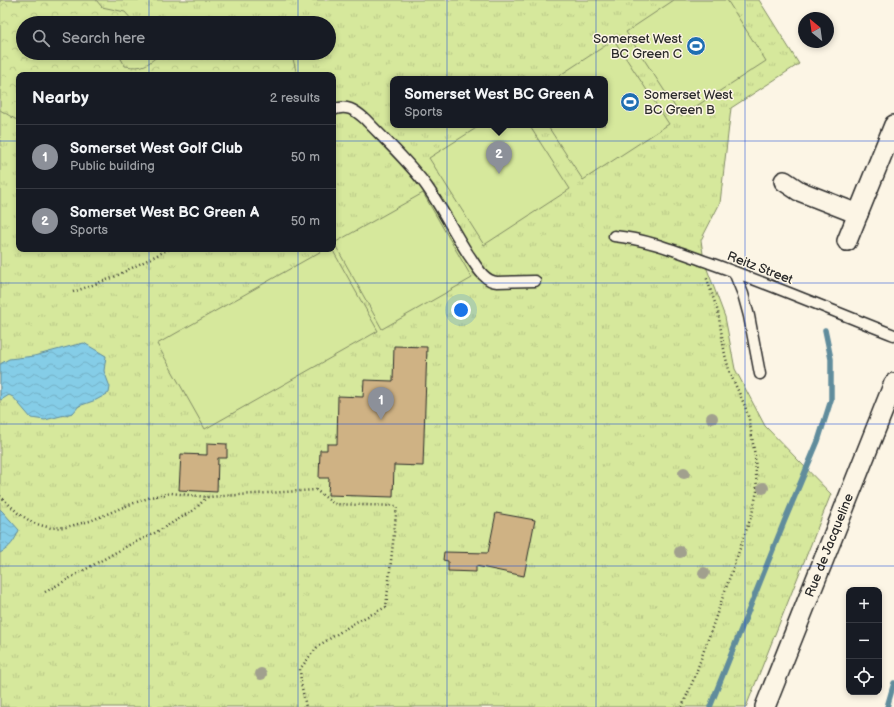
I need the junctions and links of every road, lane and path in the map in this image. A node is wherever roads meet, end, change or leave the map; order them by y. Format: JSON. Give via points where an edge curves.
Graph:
{"nodes":[{"id":1,"x":336,"y":109,"type":"edge"},
{"id":2,"x":894,"y":125,"type":"edge"},
{"id":3,"x":784,"y":181,"type":"dead end"},
{"id":4,"x":858,"y":214,"type":"junction"},
{"id":5,"x":614,"y":236,"type":"dead end"},
{"id":6,"x":846,"y":241,"type":"dead end"},
{"id":7,"x":163,"y":252,"type":"edge"},
{"id":8,"x":700,"y":260,"type":"junction"},
{"id":9,"x":734,"y":272,"type":"junction"},
{"id":10,"x":536,"y":281,"type":"dead end"},
{"id":11,"x":74,"y":292,"type":"dead end"},
{"id":12,"x":894,"y":335,"type":"edge"},
{"id":13,"x":760,"y":374,"type":"dead end"},
{"id":14,"x":894,"y":383,"type":"edge"},
{"id":15,"x":0,"y":496,"type":"edge"},
{"id":16,"x":207,"y":497,"type":"junction"},
{"id":17,"x":45,"y":592,"type":"dead end"},
{"id":18,"x":306,"y":707,"type":"edge"},
{"id":19,"x":682,"y":707,"type":"edge"},
{"id":20,"x":765,"y":707,"type":"edge"}],
"edges":[{"from":1,"to":10,"type":"lane","via":[[344,107],[358,113],[404,160],[424,183],[485,277],[493,282]]},
{"from":2,"to":4,"type":"street"},
{"from":3,"to":4,"type":"street","via":[[799,191]]},
{"from":4,"to":6,"type":"street"},
{"from":5,"to":8,"type":"lane","name":"Reitz Street","via":[[665,248]]},
{"from":7,"to":11,"type":"path","via":[[112,278]]},
{"from":8,"to":9,"type":"lane","name":"Reitz Street"},
{"from":8,"to":19,"type":"path","via":[[718,312],[730,373],[750,419],[757,491],[752,514]]},
{"from":9,"to":12,"type":"lane","name":"Reitz Street"},
{"from":9,"to":13,"type":"lane","via":[[749,316]]},
{"from":14,"to":20,"type":"street","name":"Rue de Jacqueline"},
{"from":15,"to":16,"type":"path","via":[[18,513],[34,523],[51,528],[90,521],[151,497],[171,493]]},
{"from":16,"to":17,"type":"path","via":[[194,510]]},
{"from":16,"to":18,"type":"path","via":[[316,490],[334,504],[397,506],[386,607],[318,646],[300,669]]}]}
